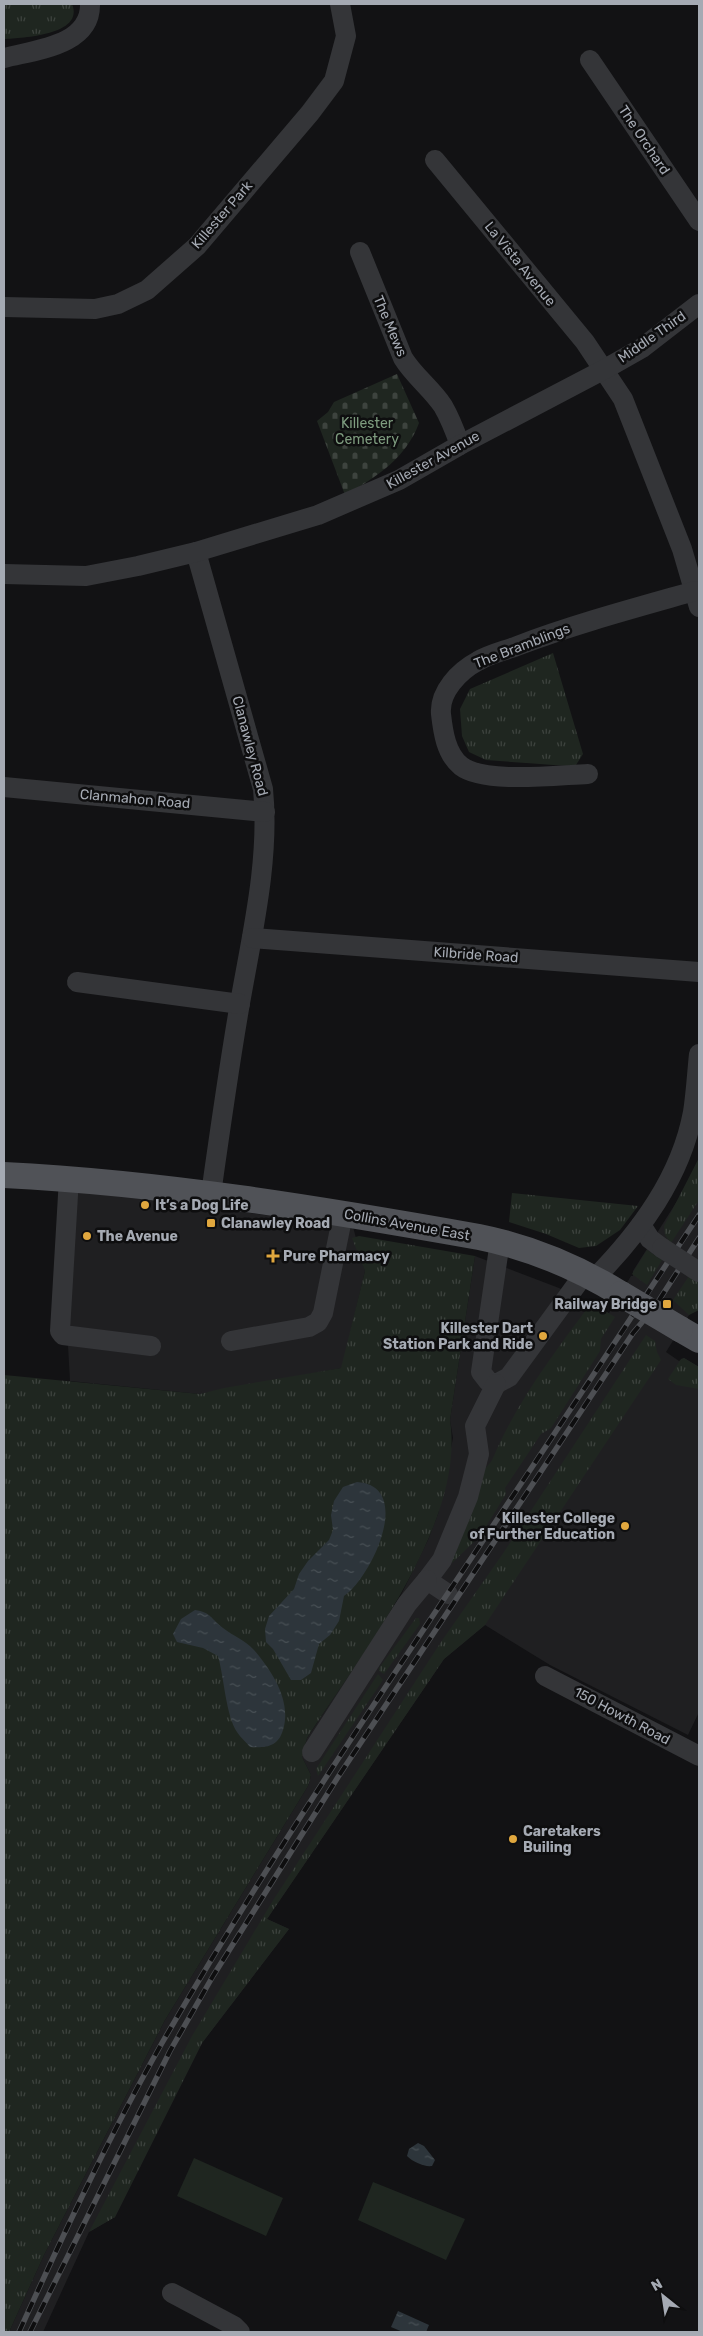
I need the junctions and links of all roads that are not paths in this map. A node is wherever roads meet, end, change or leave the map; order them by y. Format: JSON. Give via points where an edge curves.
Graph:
{"nodes":[{"id":1,"x":90,"y":4,"type":"edge"},
{"id":2,"x":340,"y":4,"type":"edge"},
{"id":3,"x":4,"y":58,"type":"edge"},
{"id":4,"x":590,"y":60,"type":"dead end"},
{"id":5,"x":435,"y":160,"type":"dead end"},
{"id":6,"x":699,"y":221,"type":"edge"},
{"id":7,"x":360,"y":252,"type":"dead end"},
{"id":8,"x":699,"y":304,"type":"edge"},
{"id":9,"x":4,"y":307,"type":"edge"},
{"id":10,"x":605,"y":369,"type":"junction"},
{"id":11,"x":460,"y":445,"type":"junction"},
{"id":12,"x":196,"y":552,"type":"junction"},
{"id":13,"x":4,"y":574,"type":"edge"},
{"id":14,"x":697,"y":599,"type":"edge"},
{"id":15,"x":588,"y":774,"type":"dead end"},
{"id":16,"x":4,"y":787,"type":"edge"},
{"id":17,"x":265,"y":812,"type":"junction"},
{"id":18,"x":252,"y":938,"type":"junction"},
{"id":19,"x":699,"y":972,"type":"edge"},
{"id":20,"x":76,"y":982,"type":"dead end"},
{"id":21,"x":240,"y":1004,"type":"junction"},
{"id":22,"x":699,"y":1054,"type":"edge"},
{"id":23,"x":4,"y":1175,"type":"edge"},
{"id":24,"x":69,"y":1178,"type":"junction"},
{"id":25,"x":211,"y":1194,"type":"junction"},
{"id":26,"x":343,"y":1214,"type":"junction"},
{"id":27,"x":641,"y":1225,"type":"junction"},
{"id":28,"x":500,"y":1241,"type":"junction"},
{"id":29,"x":699,"y":1272,"type":"edge"},
{"id":30,"x":590,"y":1276,"type":"junction"},
{"id":31,"x":690,"y":1334,"type":"edge"},
{"id":32,"x":231,"y":1341,"type":"dead end"},
{"id":33,"x":151,"y":1346,"type":"dead end"},
{"id":34,"x":496,"y":1384,"type":"junction"},
{"id":35,"x":427,"y":1580,"type":"junction"},
{"id":36,"x":448,"y":1594,"type":"dead end"},
{"id":37,"x":545,"y":1676,"type":"dead end"},
{"id":38,"x":312,"y":1752,"type":"dead end"},
{"id":39,"x":699,"y":1756,"type":"edge"},
{"id":40,"x":172,"y":2293,"type":"dead end"},
{"id":41,"x":240,"y":2332,"type":"edge"}],
"edges":[{"from":1,"to":3,"type":"street","via":[[86,18],[74,37]]},
{"from":2,"to":9,"type":"street","name":"Killester Park","via":[[346,36],[334,81],[197,246],[148,290],[118,304],[95,309]]},
{"from":4,"to":6,"type":"street","name":"The Orchard"},
{"from":5,"to":10,"type":"street","name":"La Vista Avenue"},
{"from":7,"to":11,"type":"street","name":"The Mews","via":[[403,358],[442,405]]},
{"from":8,"to":10,"type":"street","name":"Middle Third","via":[[642,348]]},
{"from":10,"to":11,"type":"street","name":"Killester Avenue"},
{"from":10,"to":14,"type":"street","via":[[623,399],[682,549]]},
{"from":11,"to":12,"type":"street","name":"Killester Avenue","via":[[357,500]]},
{"from":12,"to":13,"type":"street","name":"Killester Avenue","via":[[86,576]]},
{"from":12,"to":17,"type":"street","name":"Clanawley Road","via":[[263,789]]},
{"from":14,"to":15,"type":"street","name":"The Bramblings","via":[[552,633],[479,660],[459,673],[447,690],[441,707],[443,734],[460,766],[477,775]]},
{"from":16,"to":17,"type":"street","name":"Clanmahon Road"},
{"from":17,"to":18,"type":"street","name":"Clanawley Road"},
{"from":18,"to":19,"type":"street","name":"Kilbride Road"},
{"from":18,"to":21,"type":"street","name":"Clanawley Road"},
{"from":20,"to":21,"type":"street"},
{"from":21,"to":25,"type":"street","name":"Clanawley Road"},
{"from":22,"to":27,"type":"street","via":[[693,1113],[681,1154],[668,1185]]},
{"from":23,"to":24,"type":"main road","name":"Collins Avenue East"},
{"from":24,"to":25,"type":"main road","name":"Collins Avenue East"},
{"from":24,"to":33,"type":"street","via":[[60,1331],[63,1335]]},
{"from":25,"to":26,"type":"main road","name":"Collins Avenue East"},
{"from":26,"to":28,"type":"main road","name":"Collins Avenue East"},
{"from":26,"to":32,"type":"street","via":[[323,1313],[318,1322],[309,1327]]},
{"from":27,"to":29,"type":"street","bridge":true,"via":[[650,1239]]},
{"from":27,"to":30,"type":"street"},
{"from":28,"to":30,"type":"main road","name":"Collins Avenue East"},
{"from":28,"to":34,"type":"street","via":[[481,1372],[488,1381]]},
{"from":30,"to":31,"type":"main road","name":"Collins Avenue East","bridge":true},
{"from":30,"to":34,"type":"street","via":[[509,1378]]},
{"from":34,"to":35,"type":"street","via":[[475,1426],[479,1454],[468,1497],[442,1560]]},
{"from":35,"to":36,"type":"street"},
{"from":35,"to":38,"type":"street","via":[[406,1604]]},
{"from":37,"to":39,"type":"street","name":"150 Howth Road"},
{"from":40,"to":41,"type":"street"}]}
